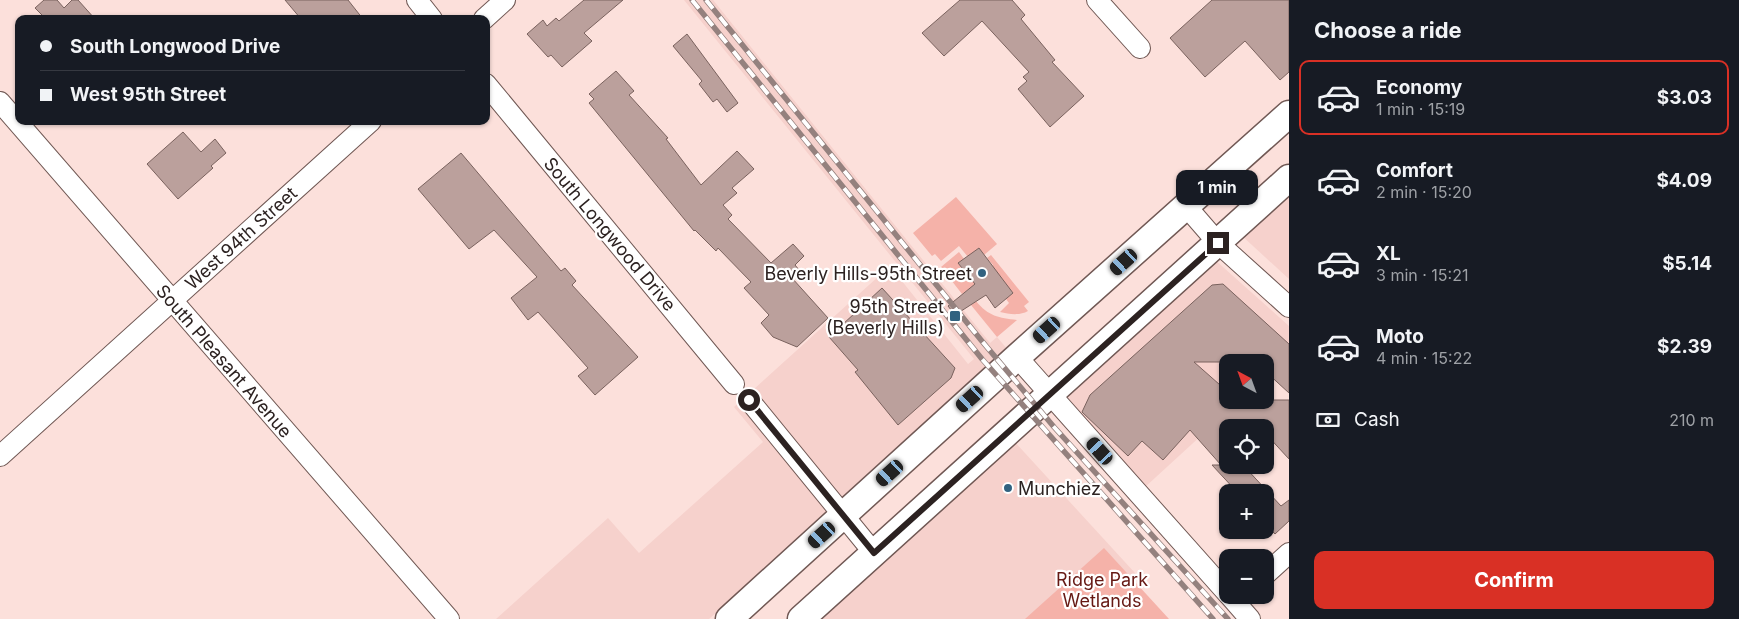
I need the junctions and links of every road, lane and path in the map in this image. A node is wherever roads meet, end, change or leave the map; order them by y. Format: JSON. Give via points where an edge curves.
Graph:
{"nodes":[{"id":1,"x":417,"y":0,"type":"edge"},
{"id":2,"x":505,"y":0,"type":"edge"},
{"id":3,"x":1097,"y":0,"type":"edge"},
{"id":4,"x":429,"y":15,"type":"edge"},
{"id":5,"x":488,"y":15,"type":"edge"},
{"id":6,"x":1140,"y":48,"type":"dead end"},
{"id":7,"x":490,"y":89,"type":"edge"},
{"id":8,"x":0,"y":102,"type":"edge"},
{"id":9,"x":1289,"y":114,"type":"edge"},
{"id":10,"x":15,"y":119,"type":"edge"},
{"id":11,"x":20,"y":125,"type":"edge"},
{"id":12,"x":367,"y":125,"type":"edge"},
{"id":13,"x":1289,"y":178,"type":"edge"},
{"id":14,"x":1186,"y":206,"type":"junction"},
{"id":15,"x":1218,"y":243,"type":"junction"},
{"id":16,"x":172,"y":301,"type":"junction"},
{"id":17,"x":1289,"y":307,"type":"edge"},
{"id":18,"x":1017,"y":357,"type":"junction"},
{"id":19,"x":734,"y":384,"type":"dead end"},
{"id":20,"x":1049,"y":394,"type":"junction"},
{"id":21,"x":749,"y":400,"type":"dead end"},
{"id":22,"x":0,"y":456,"type":"edge"},
{"id":23,"x":843,"y":515,"type":"junction"},
{"id":24,"x":874,"y":553,"type":"junction"},
{"id":25,"x":1289,"y":553,"type":"edge"},
{"id":26,"x":1274,"y":566,"type":"edge"},
{"id":27,"x":1219,"y":581,"type":"edge"},
{"id":28,"x":1239,"y":604,"type":"edge"},
{"id":29,"x":449,"y":619,"type":"edge"},
{"id":30,"x":729,"y":619,"type":"edge"},
{"id":31,"x":801,"y":619,"type":"edge"},
{"id":32,"x":1250,"y":619,"type":"edge"}],
"edges":[{"from":1,"to":4,"type":"street"},
{"from":2,"to":5,"type":"street"},
{"from":3,"to":6,"type":"street"},
{"from":7,"to":19,"type":"street","name":"South Longwood Drive"},
{"from":8,"to":10,"type":"street","name":"South Pleasant Avenue"},
{"from":9,"to":14,"type":"main road"},
{"from":11,"to":16,"type":"street","name":"South Pleasant Avenue"},
{"from":12,"to":16,"type":"street","name":"West 94th Street"},
{"from":13,"to":15,"type":"main road"},
{"from":14,"to":15,"type":"street"},
{"from":14,"to":18,"type":"main road"},
{"from":15,"to":17,"type":"street"},
{"from":15,"to":20,"type":"main road"},
{"from":16,"to":22,"type":"street","name":"West 94th Street"},
{"from":16,"to":29,"type":"street","name":"South Pleasant Avenue"},
{"from":18,"to":20,"type":"street"},
{"from":18,"to":23,"type":"main road"},
{"from":20,"to":24,"type":"main road"},
{"from":20,"to":27,"type":"street"},
{"from":21,"to":23,"type":"street"},
{"from":23,"to":24,"type":"street"},
{"from":23,"to":30,"type":"main road"},
{"from":24,"to":31,"type":"main road"},
{"from":25,"to":26,"type":"street"},
{"from":28,"to":32,"type":"street"}]}
